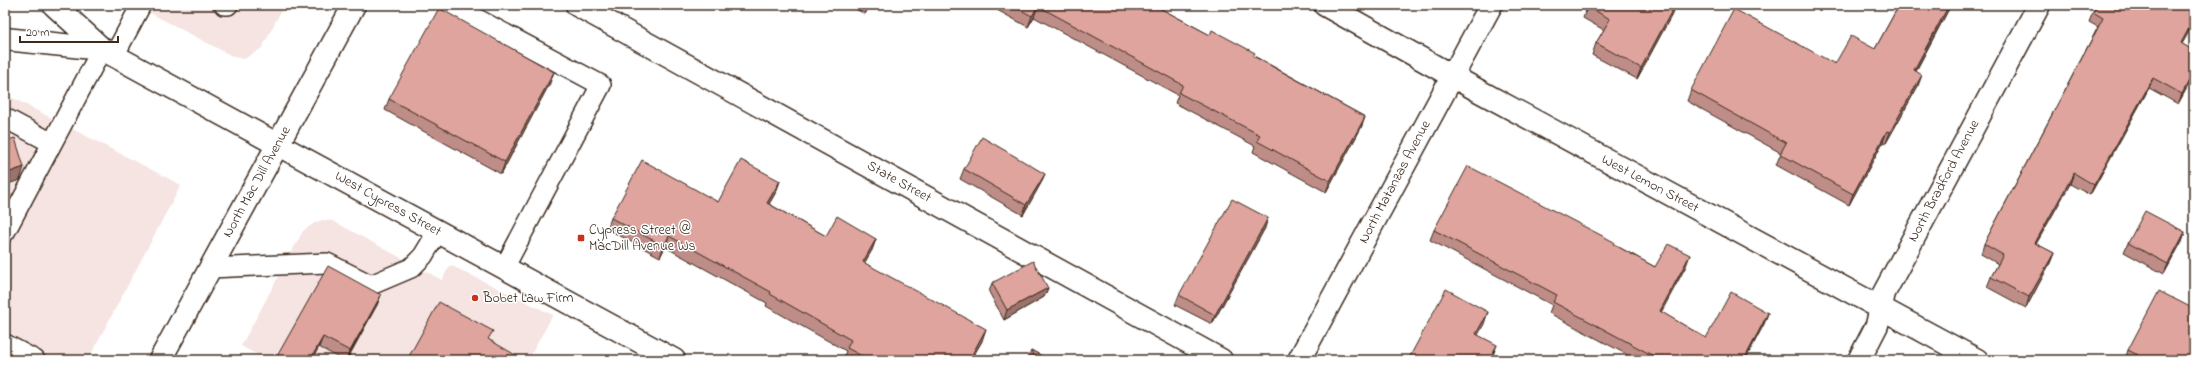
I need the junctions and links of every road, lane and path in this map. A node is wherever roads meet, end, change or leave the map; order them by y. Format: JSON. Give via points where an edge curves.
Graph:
{"nodes":[{"id":1,"x":54,"y":5,"type":"edge"},
{"id":2,"x":141,"y":5,"type":"edge"},
{"id":3,"x":224,"y":5,"type":"edge"},
{"id":4,"x":228,"y":5,"type":"edge"},
{"id":5,"x":354,"y":5,"type":"edge"},
{"id":6,"x":451,"y":5,"type":"edge"},
{"id":7,"x":577,"y":5,"type":"edge"},
{"id":8,"x":1325,"y":5,"type":"edge"},
{"id":9,"x":1491,"y":5,"type":"edge"},
{"id":10,"x":2039,"y":5,"type":"edge"},
{"id":11,"x":5,"y":38,"type":"edge"},
{"id":12,"x":108,"y":53,"type":"junction"},
{"id":13,"x":1453,"y":76,"type":"junction"},
{"id":14,"x":5,"y":118,"type":"edge"},
{"id":15,"x":52,"y":143,"type":"junction"},
{"id":16,"x":278,"y":144,"type":"junction"},
{"id":17,"x":438,"y":231,"type":"junction"},
{"id":18,"x":5,"y":232,"type":"edge"},
{"id":19,"x":210,"y":268,"type":"junction"},
{"id":20,"x":504,"y":268,"type":"junction"},
{"id":21,"x":1882,"y":308,"type":"junction"},
{"id":22,"x":5,"y":344,"type":"edge"},
{"id":23,"x":35,"y":360,"type":"edge"},
{"id":24,"x":160,"y":360,"type":"edge"},
{"id":25,"x":674,"y":360,"type":"edge"},
{"id":26,"x":1221,"y":360,"type":"edge"},
{"id":27,"x":1299,"y":360,"type":"edge"},
{"id":28,"x":1859,"y":360,"type":"edge"},
{"id":29,"x":1977,"y":360,"type":"edge"}],
"edges":[{"from":1,"to":12,"type":"street","name":"West Cypress Street"},
{"from":2,"to":12,"type":"lane"},
{"from":3,"to":4,"type":"lane"},
{"from":5,"to":16,"type":"street","name":"North Mac Dill Avenue"},
{"from":6,"to":20,"type":"lane","via":[[601,85]]},
{"from":7,"to":26,"type":"street","name":"State Street"},
{"from":8,"to":13,"type":"street","name":"West Lemon Street"},
{"from":9,"to":13,"type":"street","name":"North Matanzas Avenue"},
{"from":10,"to":21,"type":"street","name":"North Bradford Avenue","via":[[1884,293]]},
{"from":11,"to":12,"type":"street","name":"West Cypress Street"},
{"from":12,"to":15,"type":"lane"},
{"from":12,"to":16,"type":"street","name":"West Cypress Street"},
{"from":13,"to":21,"type":"street","name":"West Lemon Street"},
{"from":13,"to":27,"type":"street","name":"North Matanzas Avenue"},
{"from":14,"to":15,"type":"lane"},
{"from":15,"to":18,"type":"lane"},
{"from":16,"to":17,"type":"street","name":"West Cypress Street"},
{"from":16,"to":19,"type":"street","name":"North Mac Dill Avenue"},
{"from":17,"to":19,"type":"lane","via":[[423,256],[411,268],[371,285],[327,264]]},
{"from":17,"to":20,"type":"street","name":"West Cypress Street"},
{"from":19,"to":24,"type":"street","name":"North Mac Dill Avenue"},
{"from":20,"to":25,"type":"street","name":"West Cypress Street"},
{"from":21,"to":28,"type":"street","name":"North Bradford Avenue","via":[[1877,325]]},
{"from":21,"to":29,"type":"street","name":"West Lemon Street"},
{"from":22,"to":23,"type":"lane"}]}
